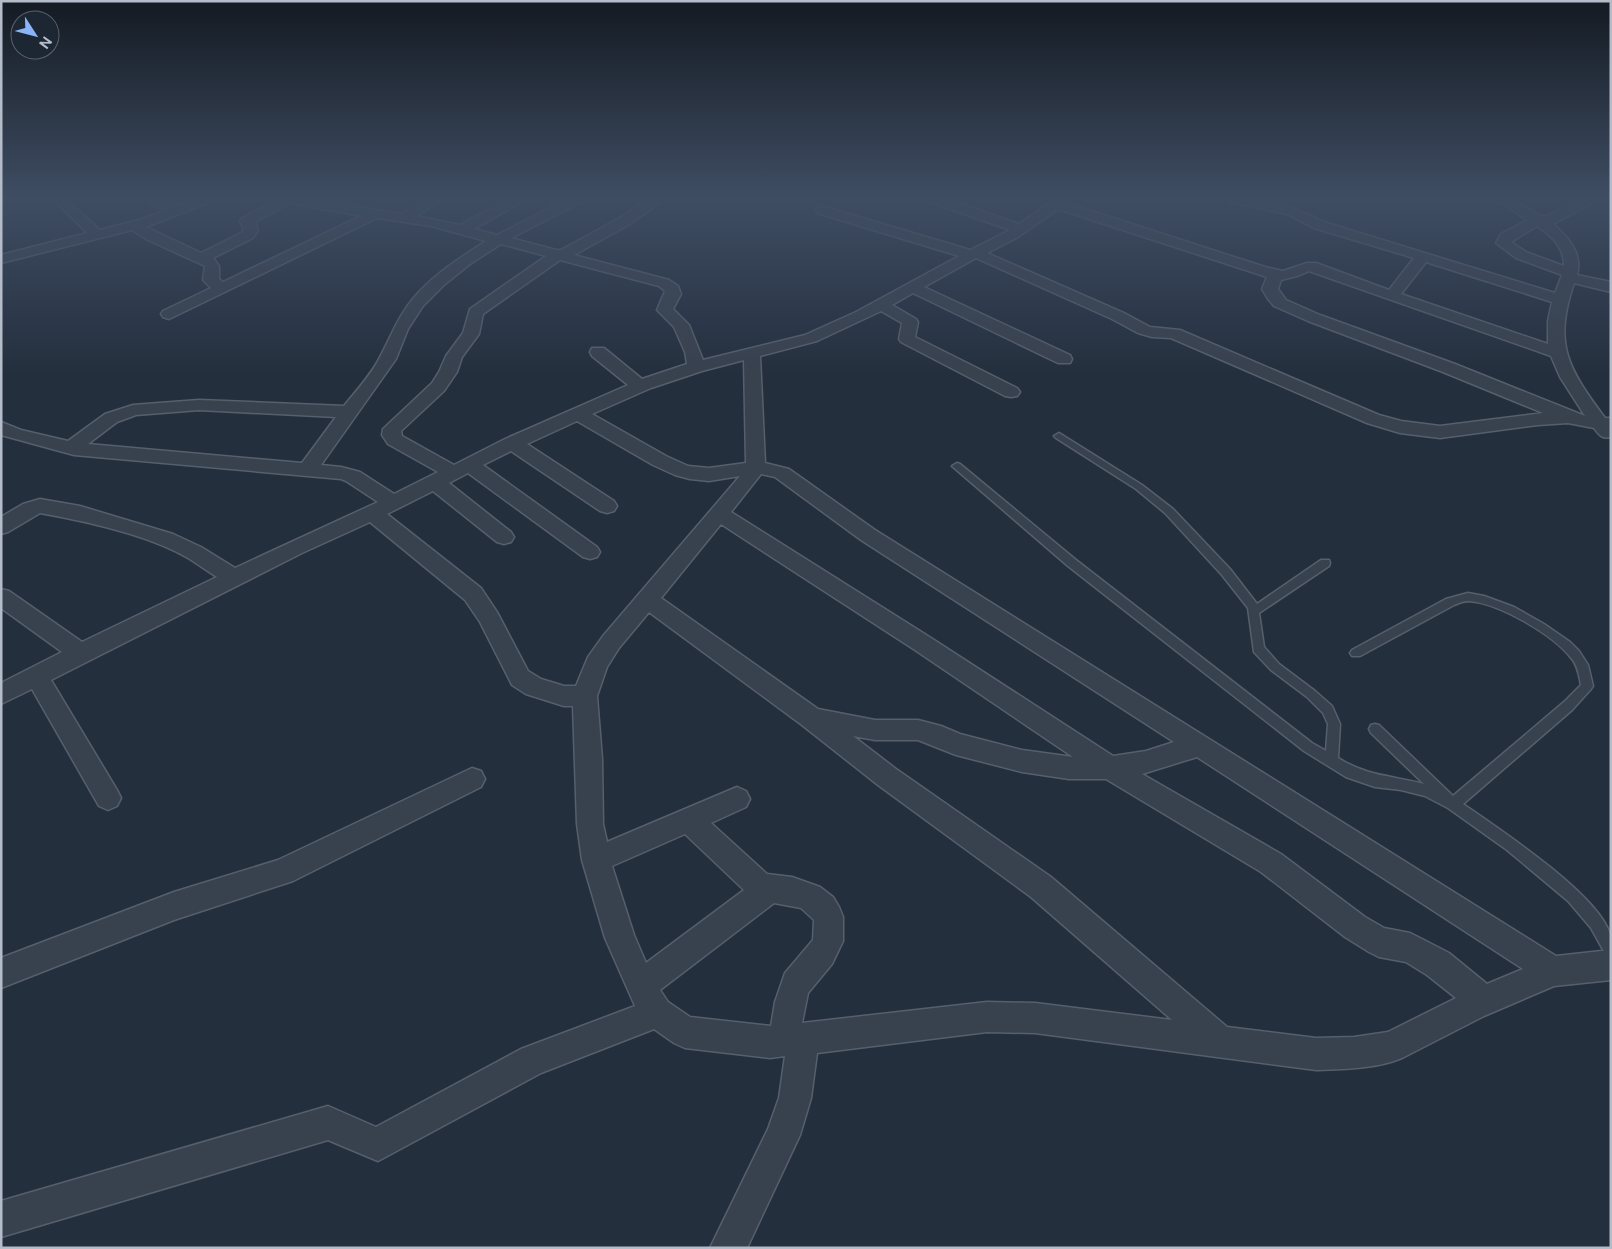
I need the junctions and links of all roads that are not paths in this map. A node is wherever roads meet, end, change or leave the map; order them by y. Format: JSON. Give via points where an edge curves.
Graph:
{"nodes":[{"id":1,"x":287,"y":257,"type":"edge"},
{"id":2,"x":472,"y":257,"type":"edge"},
{"id":3,"x":556,"y":257,"type":"edge"},
{"id":4,"x":573,"y":257,"type":"edge"},
{"id":5,"x":968,"y":257,"type":"edge"},
{"id":6,"x":982,"y":257,"type":"edge"},
{"id":7,"x":1220,"y":257,"type":"edge"},
{"id":8,"x":1422,"y":257,"type":"edge"},
{"id":9,"x":1427,"y":257,"type":"edge"},
{"id":10,"x":1526,"y":257,"type":"edge"},
{"id":11,"x":1572,"y":257,"type":"edge"},
{"id":12,"x":201,"y":258,"type":"edge"},
{"id":13,"x":1276,"y":274,"type":"junction"},
{"id":14,"x":1569,"y":275,"type":"junction"},
{"id":15,"x":912,"y":287,"type":"junction"},
{"id":16,"x":1611,"y":287,"type":"edge"},
{"id":17,"x":221,"y":288,"type":"junction"},
{"id":18,"x":1392,"y":296,"type":"junction"},
{"id":19,"x":1559,"y":300,"type":"junction"},
{"id":20,"x":880,"y":305,"type":"junction"},
{"id":21,"x":169,"y":314,"type":"dead end"},
{"id":22,"x":598,"y":352,"type":"dead end"},
{"id":23,"x":1559,"y":353,"type":"junction"},
{"id":24,"x":752,"y":354,"type":"junction"},
{"id":25,"x":1064,"y":359,"type":"dead end"},
{"id":26,"x":696,"y":367,"type":"junction"},
{"id":27,"x":640,"y":386,"type":"junction"},
{"id":28,"x":1011,"y":392,"type":"dead end"},
{"id":29,"x":348,"y":412,"type":"junction"},
{"id":30,"x":578,"y":414,"type":"junction"},
{"id":31,"x":1568,"y":417,"type":"junction"},
{"id":32,"x":1605,"y":423,"type":"edge"},
{"id":33,"x":1,"y":428,"type":"edge"},
{"id":34,"x":1059,"y":436,"type":"dead end"},
{"id":35,"x":1611,"y":438,"type":"edge"},
{"id":36,"x":512,"y":444,"type":"junction"},
{"id":37,"x":71,"y":448,"type":"junction"},
{"id":38,"x":957,"y":466,"type":"dead end"},
{"id":39,"x":756,"y":467,"type":"junction"},
{"id":40,"x":461,"y":469,"type":"junction"},
{"id":41,"x":307,"y":470,"type":"junction"},
{"id":42,"x":435,"y":482,"type":"junction"},
{"id":43,"x":393,"y":503,"type":"junction"},
{"id":44,"x":607,"y":506,"type":"dead end"},
{"id":45,"x":372,"y":513,"type":"junction"},
{"id":46,"x":718,"y":513,"type":"junction"},
{"id":47,"x":1,"y":527,"type":"edge"},
{"id":48,"x":504,"y":537,"type":"dead end"},
{"id":49,"x":590,"y":552,"type":"dead end"},
{"id":50,"x":1325,"y":563,"type":"dead end"},
{"id":51,"x":234,"y":578,"type":"junction"},
{"id":52,"x":1,"y":596,"type":"edge"},
{"id":53,"x":647,"y":599,"type":"junction"},
{"id":54,"x":1254,"y":611,"type":"junction"},
{"id":55,"x":1356,"y":652,"type":"dead end"},
{"id":56,"x":81,"y":653,"type":"junction"},
{"id":57,"x":36,"y":676,"type":"junction"},
{"id":58,"x":1,"y":694,"type":"edge"},
{"id":59,"x":585,"y":696,"type":"junction"},
{"id":60,"x":811,"y":718,"type":"junction"},
{"id":61,"x":1375,"y":729,"type":"dead end"},
{"id":62,"x":1200,"y":745,"type":"junction"},
{"id":63,"x":1332,"y":761,"type":"junction"},
{"id":64,"x":1110,"y":768,"type":"junction"},
{"id":65,"x":472,"y":779,"type":"dead end"},
{"id":66,"x":108,"y":798,"type":"dead end"},
{"id":67,"x":738,"y":799,"type":"dead end"},
{"id":68,"x":1453,"y":804,"type":"junction"},
{"id":69,"x":689,"y":820,"type":"junction"},
{"id":70,"x":596,"y":860,"type":"junction"},
{"id":71,"x":771,"y":889,"type":"junction"},
{"id":72,"x":1611,"y":950,"type":"edge"},
{"id":73,"x":1611,"y":965,"type":"edge"},
{"id":74,"x":1553,"y":971,"type":"junction"},
{"id":75,"x":1,"y":973,"type":"edge"},
{"id":76,"x":649,"y":999,"type":"junction"},
{"id":77,"x":1484,"y":1001,"type":"junction"},
{"id":78,"x":793,"y":1039,"type":"junction"},
{"id":79,"x":1221,"y":1042,"type":"junction"},
{"id":80,"x":1,"y":1218,"type":"edge"},
{"id":81,"x":728,"y":1248,"type":"edge"}],
"edges":[{"from":1,"to":17,"type":"street"},
{"from":2,"to":29,"type":"street","via":[[426,292],[409,313],[393,340],[388,359]]},
{"from":3,"to":40,"type":"street","via":[[476,312],[471,334],[454,356],[438,388],[392,429],[391,435],[395,440]]},
{"from":4,"to":26,"type":"street","via":[[671,287],[673,294],[665,310],[680,325],[693,352]]},
{"from":5,"to":15,"type":"street"},
{"from":6,"to":31,"type":"street","via":[[1144,330],[1174,333],[1373,419],[1400,427],[1440,432]]},
{"from":7,"to":13,"type":"street"},
{"from":8,"to":18,"type":"street"},
{"from":9,"to":19,"type":"street"},
{"from":10,"to":14,"type":"street"},
{"from":11,"to":14,"type":"street"},
{"from":12,"to":17,"type":"street","via":[[212,266],[211,280]]},
{"from":13,"to":18,"type":"street","via":[[1286,275],[1310,266]]},
{"from":13,"to":31,"type":"street","via":[[1270,289],[1280,303]]},
{"from":14,"to":16,"type":"street"},
{"from":14,"to":19,"type":"street"},
{"from":15,"to":20,"type":"street"},
{"from":15,"to":25,"type":"street"},
{"from":17,"to":21,"type":"street"},
{"from":18,"to":23,"type":"street"},
{"from":19,"to":23,"type":"street","via":[[1555,325]]},
{"from":20,"to":24,"type":"street","via":[[811,338]]},
{"from":20,"to":28,"type":"street","via":[[910,322],[907,339]]},
{"from":22,"to":27,"type":"street"},
{"from":23,"to":32,"type":"street","via":[[1586,403]]},
{"from":24,"to":26,"type":"street"},
{"from":24,"to":39,"type":"street"},
{"from":26,"to":27,"type":"street"},
{"from":27,"to":30,"type":"street"},
{"from":29,"to":37,"type":"street","via":[[199,405],[133,410],[111,418]]},
{"from":29,"to":41,"type":"street"},
{"from":30,"to":36,"type":"street"},
{"from":30,"to":39,"type":"street","via":[[686,472],[700,475]]},
{"from":31,"to":32,"type":"street"},
{"from":32,"to":35,"type":"street"},
{"from":33,"to":37,"type":"street"},
{"from":34,"to":54,"type":"lane","via":[[1138,487],[1168,511],[1226,572]]},
{"from":36,"to":40,"type":"street"},
{"from":36,"to":44,"type":"street"},
{"from":37,"to":41,"type":"street"},
{"from":38,"to":63,"type":"lane","via":[[1156,631],[1308,747]]},
{"from":39,"to":46,"type":"street"},
{"from":39,"to":62,"type":"street","via":[[782,472],[868,535]]},
{"from":40,"to":42,"type":"street"},
{"from":40,"to":49,"type":"street"},
{"from":41,"to":43,"type":"street","via":[[353,476]]},
{"from":42,"to":43,"type":"street"},
{"from":42,"to":48,"type":"street"},
{"from":43,"to":45,"type":"street"},
{"from":45,"to":51,"type":"street"},
{"from":45,"to":59,"type":"street","via":[[472,594],[489,618],[520,678],[534,687],[564,696]]},
{"from":46,"to":53,"type":"street"},
{"from":46,"to":64,"type":"street"},
{"from":47,"to":51,"type":"street","via":[[40,506],[80,513],[166,538]]},
{"from":50,"to":54,"type":"lane"},
{"from":51,"to":56,"type":"street"},
{"from":52,"to":56,"type":"street"},
{"from":53,"to":59,"type":"street","via":[[596,664]]},
{"from":53,"to":60,"type":"street"},
{"from":54,"to":63,"type":"lane","via":[[1258,649],[1328,710],[1334,724]]},
{"from":55,"to":68,"type":"lane","via":[[1465,597],[1504,607],[1548,632],[1574,654],[1584,670],[1587,686]]},
{"from":56,"to":57,"type":"street"},
{"from":57,"to":58,"type":"street"},
{"from":57,"to":66,"type":"street"},
{"from":59,"to":70,"type":"street","via":[[590,824]]},
{"from":60,"to":64,"type":"street","via":[[875,730],[918,730],[956,744],[1022,761],[1069,768]]},
{"from":60,"to":79,"type":"street","via":[[887,777],[1041,887]]},
{"from":61,"to":68,"type":"lane"},
{"from":62,"to":64,"type":"street","via":[[1146,762]]},
{"from":62,"to":74,"type":"street"},
{"from":63,"to":68,"type":"lane","via":[[1351,773],[1428,791]]},
{"from":64,"to":77,"type":"street","via":[[1271,863],[1379,942],[1410,948],[1438,964]]},
{"from":65,"to":75,"type":"street","via":[[283,872],[174,906]]},
{"from":67,"to":69,"type":"street"},
{"from":68,"to":72,"type":"lane","via":[[1512,846],[1573,896],[1596,924]]},
{"from":69,"to":70,"type":"street"},
{"from":69,"to":71,"type":"street","via":[[757,883]]},
{"from":70,"to":76,"type":"street","via":[[620,938]]},
{"from":71,"to":76,"type":"street","via":[[749,904]]},
{"from":71,"to":78,"type":"street","via":[[810,897],[823,907],[829,917],[828,942],[796,984],[790,1002]]},
{"from":73,"to":74,"type":"street"},
{"from":74,"to":77,"type":"street"},
{"from":76,"to":78,"type":"street","via":[[684,1032],[770,1042]]},
{"from":76,"to":80,"type":"street","via":[[378,1144],[328,1123]]},
{"from":77,"to":79,"type":"street","via":[[1391,1047],[1316,1054]]},
{"from":78,"to":79,"type":"street","via":[[987,1017],[1035,1018]]},
{"from":78,"to":81,"type":"street","via":[[795,1098],[783,1135]]}]}
